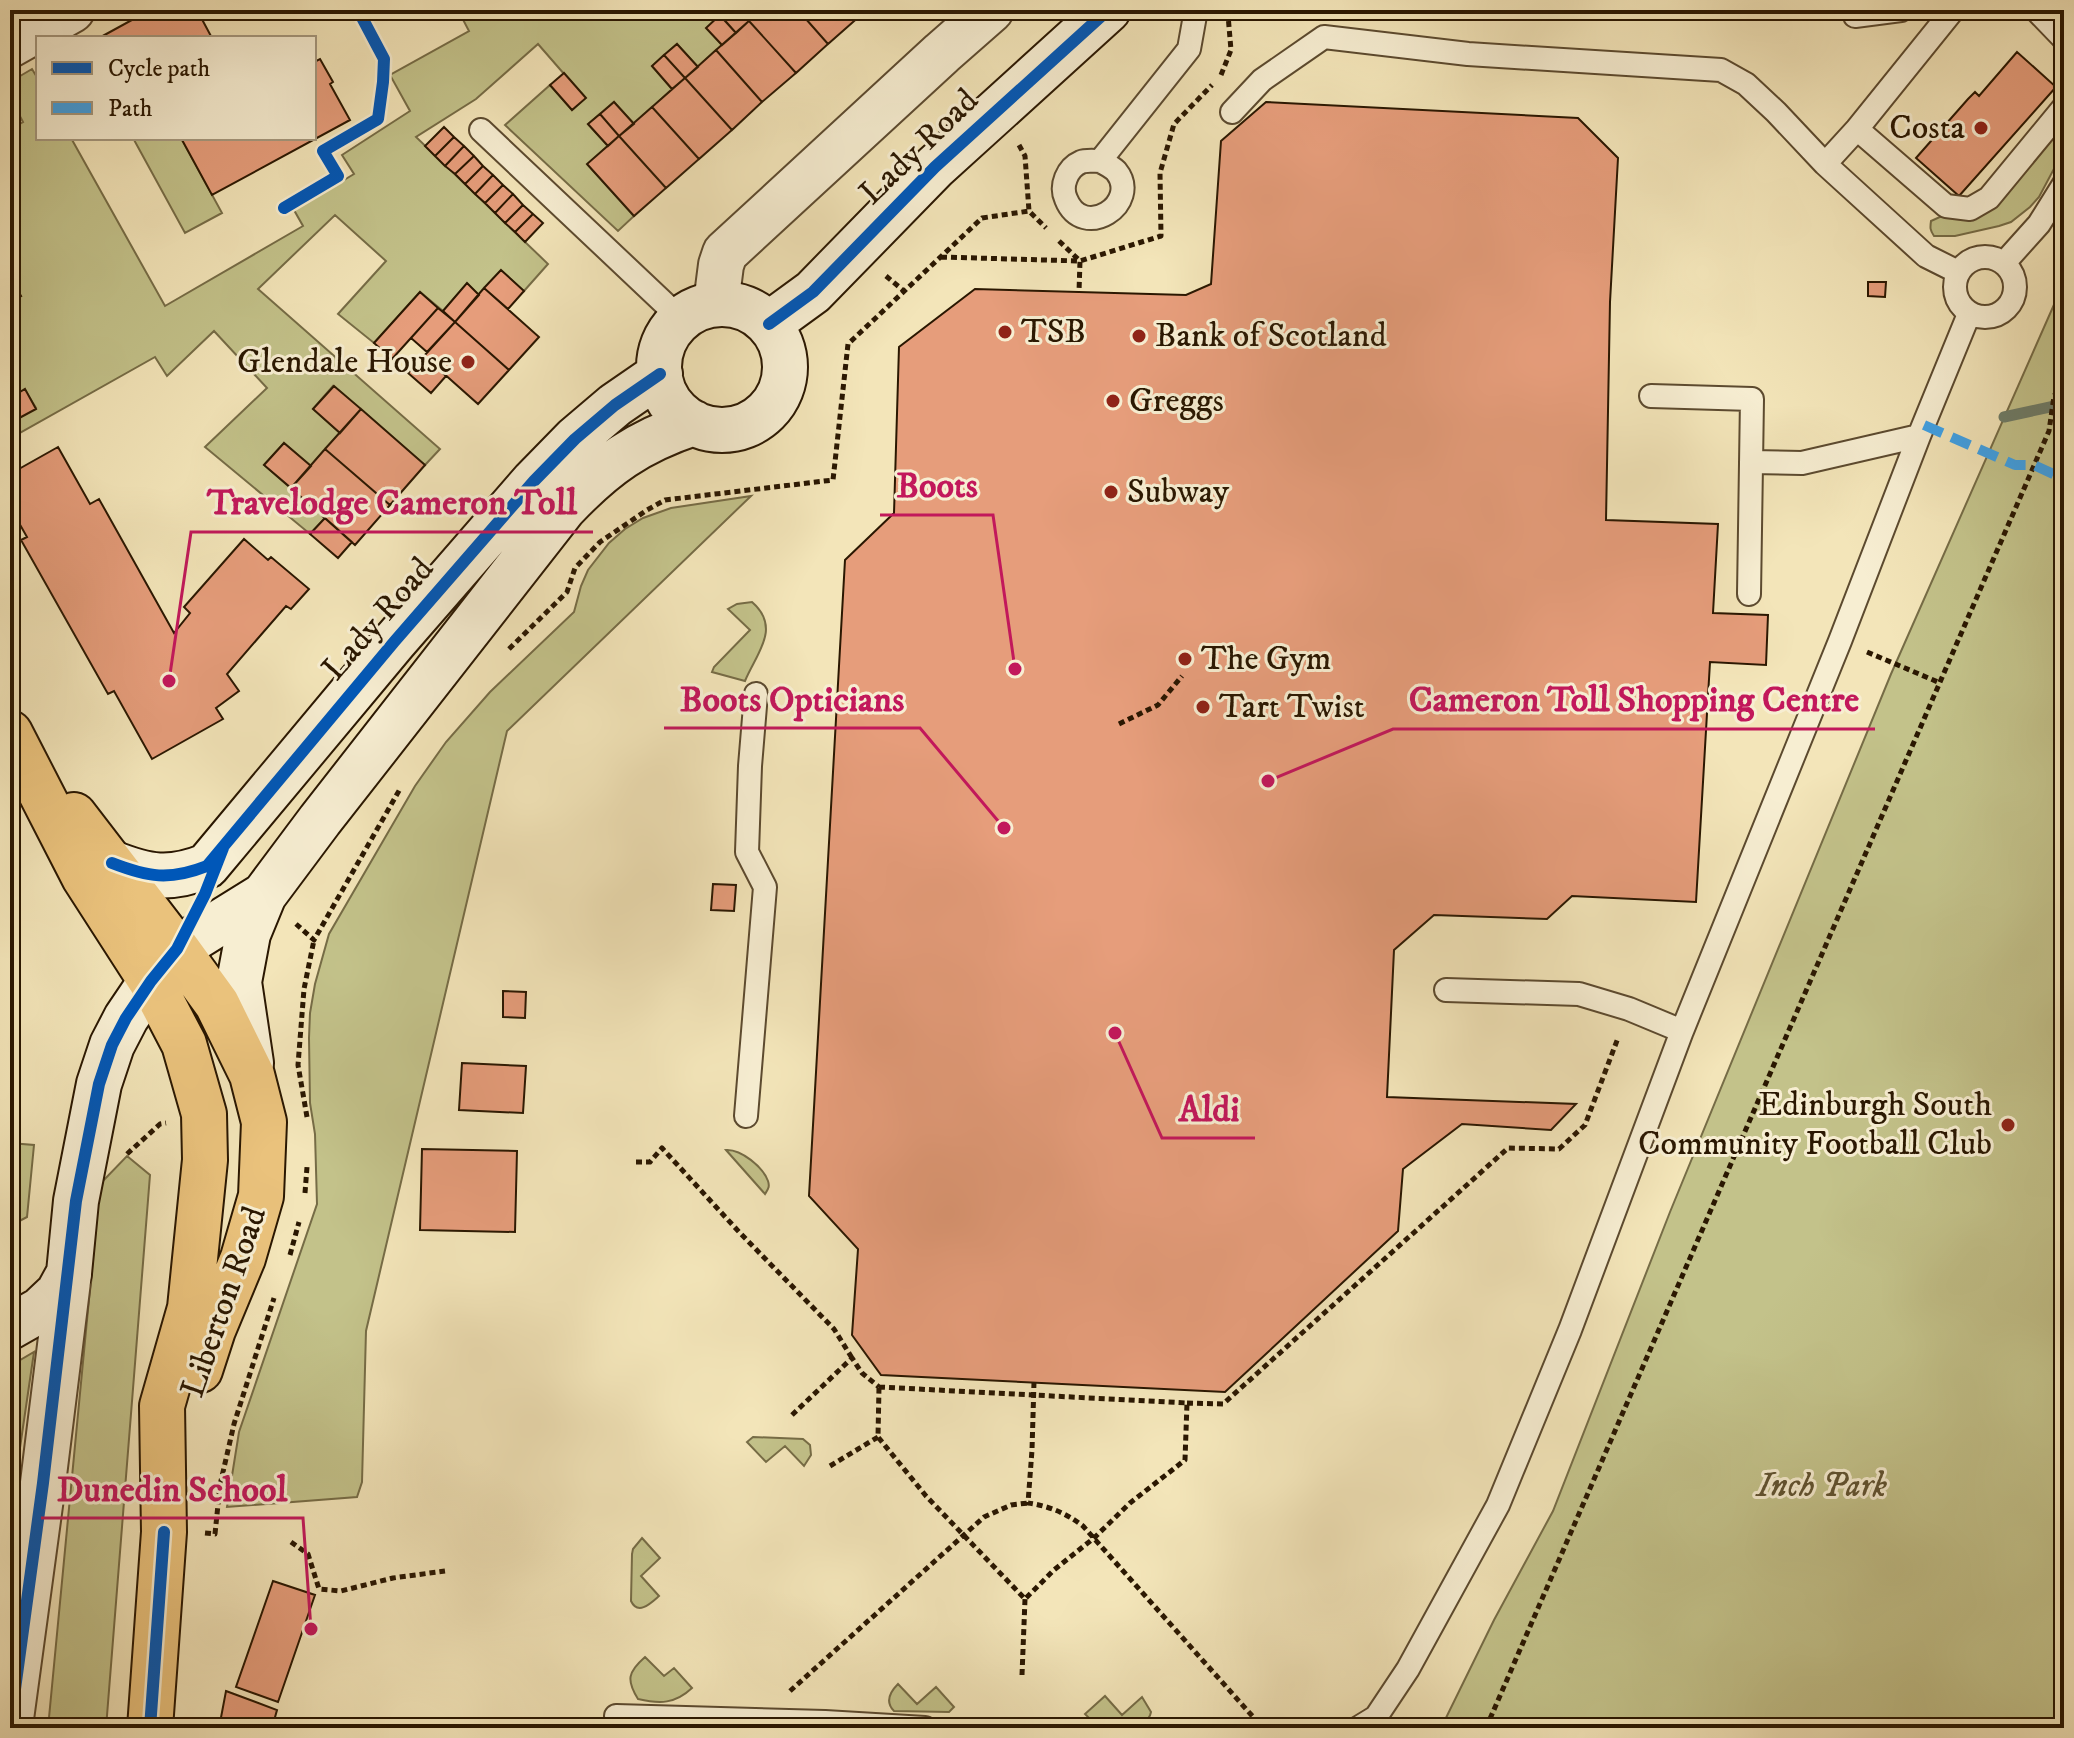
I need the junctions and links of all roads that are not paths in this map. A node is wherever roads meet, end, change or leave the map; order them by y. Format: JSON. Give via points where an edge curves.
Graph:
{"nodes":[{"id":1,"x":72,"y":10,"type":"edge"},
{"id":2,"x":991,"y":10,"type":"edge"},
{"id":3,"x":1108,"y":10,"type":"edge"},
{"id":4,"x":1196,"y":10,"type":"edge"},
{"id":5,"x":1901,"y":10,"type":"edge"},
{"id":6,"x":1953,"y":10,"type":"edge"},
{"id":7,"x":2036,"y":10,"type":"edge"},
{"id":8,"x":1855,"y":16,"type":"dead end"},
{"id":9,"x":2064,"y":39,"type":"edge"},
{"id":10,"x":10,"y":45,"type":"edge"},
{"id":11,"x":2064,"y":107,"type":"edge"},
{"id":12,"x":1232,"y":112,"type":"dead end"},
{"id":13,"x":1857,"y":129,"type":"junction"},
{"id":14,"x":481,"y":130,"type":"dead end"},
{"id":15,"x":1100,"y":161,"type":"dead end"},
{"id":16,"x":1825,"y":164,"type":"junction"},
{"id":17,"x":2064,"y":184,"type":"edge"},
{"id":18,"x":2004,"y":263,"type":"junction"},
{"id":19,"x":1958,"y":272,"type":"junction"},
{"id":20,"x":699,"y":312,"type":"junction"},
{"id":21,"x":1969,"y":314,"type":"junction"},
{"id":22,"x":769,"y":324,"type":"junction"},
{"id":23,"x":660,"y":374,"type":"junction"},
{"id":24,"x":1651,"y":396,"type":"dead end"},
{"id":25,"x":694,"y":423,"type":"junction"},
{"id":26,"x":1919,"y":436,"type":"junction"},
{"id":27,"x":1751,"y":462,"type":"junction"},
{"id":28,"x":1749,"y":594,"type":"dead end"},
{"id":29,"x":756,"y":694,"type":"dead end"},
{"id":30,"x":10,"y":731,"type":"edge"},
{"id":31,"x":223,"y":848,"type":"junction"},
{"id":32,"x":112,"y":863,"type":"junction"},
{"id":33,"x":264,"y":895,"type":"junction"},
{"id":34,"x":164,"y":965,"type":"junction"},
{"id":35,"x":1446,"y":990,"type":"dead end"},
{"id":36,"x":1682,"y":1031,"type":"junction"},
{"id":37,"x":252,"y":1075,"type":"junction"},
{"id":38,"x":746,"y":1116,"type":"dead end"},
{"id":39,"x":69,"y":1273,"type":"junction"},
{"id":40,"x":10,"y":1327,"type":"edge"},
{"id":41,"x":164,"y":1532,"type":"junction"},
{"id":42,"x":616,"y":1716,"type":"dead end"},
{"id":43,"x":10,"y":1726,"type":"edge"},
{"id":44,"x":150,"y":1728,"type":"edge"},
{"id":45,"x":925,"y":1728,"type":"edge"},
{"id":46,"x":1358,"y":1728,"type":"edge"}],
"edges":[{"from":1,"to":10,"type":"street"},
{"from":2,"to":20,"type":"street","name":"Lady Road","via":[[725,253]]},
{"from":3,"to":22,"type":"street","name":"Lady Road","via":[[935,167],[813,292]]},
{"from":4,"to":15,"type":"lane","via":[[1189,49]]},
{"from":5,"to":8,"type":"lane"},
{"from":6,"to":13,"type":"lane"},
{"from":7,"to":9,"type":"lane"},
{"from":11,"to":13,"type":"lane","via":[[1989,198],[1970,209],[1946,206]]},
{"from":12,"to":16,"type":"lane","via":[[1262,80],[1324,37],[1468,54],[1721,70],[1746,84]]},
{"from":13,"to":16,"type":"lane"},
{"from":14,"to":20,"type":"lane"},
{"from":16,"to":19,"type":"lane","via":[[1926,256]]},
{"from":17,"to":18,"type":"lane","via":[[2039,224]]},
{"from":18,"to":19,"type":"lane","via":[[1975,258]]},
{"from":18,"to":21,"type":"lane","via":[[2014,280],[2008,307],[1991,317]]},
{"from":19,"to":21,"type":"lane","via":[[1954,291]]},
{"from":20,"to":22,"type":"street","via":[[739,306]]},
{"from":20,"to":23,"type":"street","name":"Lady Road","via":[[666,338]]},
{"from":21,"to":26,"type":"lane"},
{"from":22,"to":25,"type":"street","via":[[785,362],[775,402],[739,428]]},
{"from":23,"to":25,"type":"street","via":[[667,397]]},
{"from":23,"to":31,"type":"street","name":"Lady Road","via":[[590,426],[534,481]]},
{"from":24,"to":27,"type":"lane","via":[[1752,399]]},
{"from":25,"to":33,"type":"street","via":[[658,435],[623,456],[564,508]]},
{"from":26,"to":27,"type":"lane","via":[[1802,463]]},
{"from":26,"to":36,"type":"lane"},
{"from":27,"to":28,"type":"lane"},
{"from":29,"to":38,"type":"lane","via":[[747,852],[765,887]]},
{"from":30,"to":32,"type":"main road"},
{"from":30,"to":34,"type":"main road","via":[[84,877]]},
{"from":31,"to":32,"type":"street","name":"Lady Road","via":[[207,866],[187,874],[140,874]]},
{"from":31,"to":34,"type":"street","name":"Lady Road","via":[[205,894]]},
{"from":32,"to":34,"type":"main road"},
{"from":33,"to":34,"type":"street"},
{"from":33,"to":37,"type":"street","via":[[248,934],[239,982]]},
{"from":34,"to":37,"type":"main road","name":"Liberton Road","via":[[217,1004]]},
{"from":34,"to":39,"type":"street","name":"Lady Road","via":[[126,1018],[103,1071],[76,1201]]},
{"from":34,"to":41,"type":"main road","name":"Liberton Road","via":[[204,1114],[205,1160],[190,1308],[162,1406]]},
{"from":35,"to":36,"type":"lane","via":[[1579,994]]},
{"from":36,"to":46,"type":"lane","via":[[1498,1505],[1408,1669],[1376,1717]]},
{"from":37,"to":41,"type":"main road","name":"Liberton Road","via":[[264,1122],[261,1196],[186,1414]]},
{"from":39,"to":40,"type":"street","via":[[40,1310]]},
{"from":39,"to":43,"type":"street","name":"Lady Road"},
{"from":41,"to":44,"type":"main road","name":"Liberton Road"},
{"from":42,"to":45,"type":"lane"}]}
